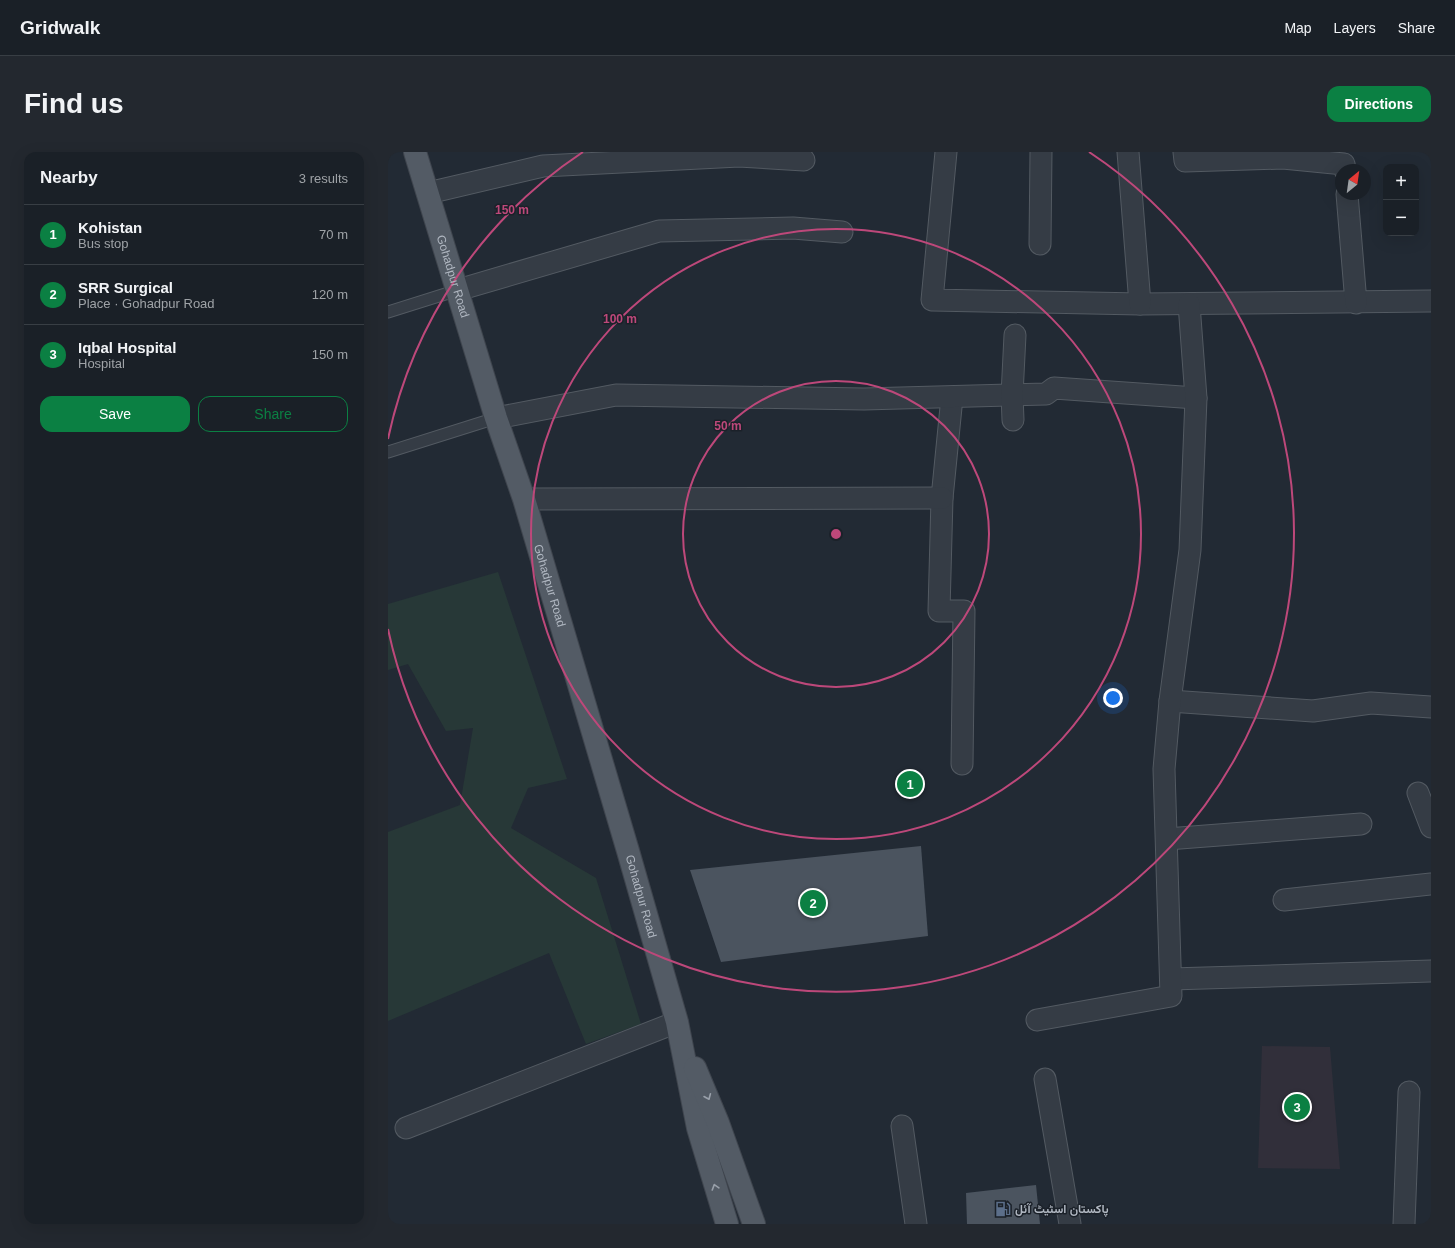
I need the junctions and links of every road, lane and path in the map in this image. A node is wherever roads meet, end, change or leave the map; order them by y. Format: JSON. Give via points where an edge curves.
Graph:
{"nodes":[{"id":1,"x":416,"y":152,"type":"edge"},
{"id":2,"x":946,"y":152,"type":"edge"},
{"id":3,"x":1041,"y":152,"type":"edge"},
{"id":4,"x":1128,"y":152,"type":"edge"},
{"id":5,"x":1184,"y":152,"type":"edge"},
{"id":6,"x":739,"y":154,"type":"edge"},
{"id":7,"x":804,"y":160,"type":"dead end"},
{"id":8,"x":1344,"y":164,"type":"edge"},
{"id":9,"x":428,"y":193,"type":"junction"},
{"id":10,"x":1348,"y":200,"type":"edge"},
{"id":11,"x":842,"y":232,"type":"dead end"},
{"id":12,"x":1040,"y":244,"type":"dead end"},
{"id":13,"x":458,"y":290,"type":"junction"},
{"id":14,"x":1431,"y":301,"type":"edge"},
{"id":15,"x":1356,"y":302,"type":"junction"},
{"id":16,"x":1140,"y":304,"type":"junction"},
{"id":17,"x":1189,"y":304,"type":"junction"},
{"id":18,"x":388,"y":312,"type":"edge"},
{"id":19,"x":1015,"y":335,"type":"dead end"},
{"id":20,"x":1012,"y":395,"type":"junction"},
{"id":21,"x":952,"y":397,"type":"junction"},
{"id":22,"x":1196,"y":398,"type":"junction"},
{"id":23,"x":496,"y":418,"type":"junction"},
{"id":24,"x":1012,"y":420,"type":"dead end"},
{"id":25,"x":388,"y":452,"type":"edge"},
{"id":26,"x":942,"y":498,"type":"junction"},
{"id":27,"x":524,"y":499,"type":"junction"},
{"id":28,"x":1170,"y":701,"type":"junction"},
{"id":29,"x":1431,"y":707,"type":"edge"},
{"id":30,"x":962,"y":764,"type":"dead end"},
{"id":31,"x":1418,"y":793,"type":"dead end"},
{"id":32,"x":1361,"y":824,"type":"dead end"},
{"id":33,"x":1431,"y":827,"type":"edge"},
{"id":34,"x":1166,"y":839,"type":"junction"},
{"id":35,"x":1431,"y":884,"type":"edge"},
{"id":36,"x":1284,"y":900,"type":"dead end"},
{"id":37,"x":1431,"y":971,"type":"edge"},
{"id":38,"x":1171,"y":979,"type":"junction"},
{"id":39,"x":1036,"y":1020,"type":"dead end"},
{"id":40,"x":677,"y":1022,"type":"junction"},
{"id":41,"x":1045,"y":1079,"type":"dead end"},
{"id":42,"x":1409,"y":1092,"type":"dead end"},
{"id":43,"x":902,"y":1126,"type":"dead end"},
{"id":44,"x":406,"y":1128,"type":"dead end"},
{"id":45,"x":727,"y":1224,"type":"edge"},
{"id":46,"x":754,"y":1224,"type":"edge"},
{"id":47,"x":916,"y":1224,"type":"edge"},
{"id":48,"x":1070,"y":1224,"type":"edge"},
{"id":49,"x":1404,"y":1224,"type":"edge"}],
"edges":[{"from":1,"to":9,"type":"main road","name":"Gohadpur Road"},
{"from":2,"to":16,"type":"street","via":[[932,300]]},
{"from":3,"to":12,"type":"street"},
{"from":4,"to":16,"type":"street"},
{"from":5,"to":8,"type":"street","via":[[1185,161],[1283,158]]},
{"from":6,"to":7,"type":"street"},
{"from":6,"to":9,"type":"street","via":[[543,166]]},
{"from":9,"to":13,"type":"main road","name":"Gohadpur Road"},
{"from":10,"to":15,"type":"street"},
{"from":11,"to":13,"type":"street","via":[[793,228],[659,231]]},
{"from":13,"to":18,"type":"lane"},
{"from":13,"to":23,"type":"main road","name":"Gohadpur Road"},
{"from":14,"to":15,"type":"street"},
{"from":15,"to":17,"type":"street"},
{"from":16,"to":17,"type":"street"},
{"from":17,"to":22,"type":"street"},
{"from":19,"to":20,"type":"street"},
{"from":20,"to":21,"type":"street"},
{"from":20,"to":22,"type":"street","via":[[1046,394],[1054,388]]},
{"from":20,"to":24,"type":"street"},
{"from":21,"to":23,"type":"street","via":[[864,399],[616,395]]},
{"from":21,"to":26,"type":"street"},
{"from":22,"to":28,"type":"street","via":[[1190,550]]},
{"from":23,"to":25,"type":"lane"},
{"from":23,"to":27,"type":"main road","name":"Gohadpur Road"},
{"from":26,"to":27,"type":"street"},
{"from":26,"to":30,"type":"street","via":[[939,611],[964,611]]},
{"from":27,"to":40,"type":"main road","name":"Gohadpur Road"},
{"from":28,"to":29,"type":"street","via":[[1313,711],[1371,703]]},
{"from":28,"to":34,"type":"street","via":[[1164,769]]},
{"from":31,"to":33,"type":"street"},
{"from":32,"to":34,"type":"street"},
{"from":34,"to":38,"type":"street"},
{"from":35,"to":36,"type":"street"},
{"from":37,"to":38,"type":"street"},
{"from":38,"to":39,"type":"street","via":[[1171,996]]},
{"from":40,"to":44,"type":"street"},
{"from":45,"to":40,"type":"main road","one_way":true,"via":[[698,1128]]},
{"from":40,"to":46,"type":"main road","one_way":true,"via":[[718,1123]]},
{"from":41,"to":48,"type":"street"},
{"from":42,"to":49,"type":"street"},
{"from":43,"to":47,"type":"street"}]}
